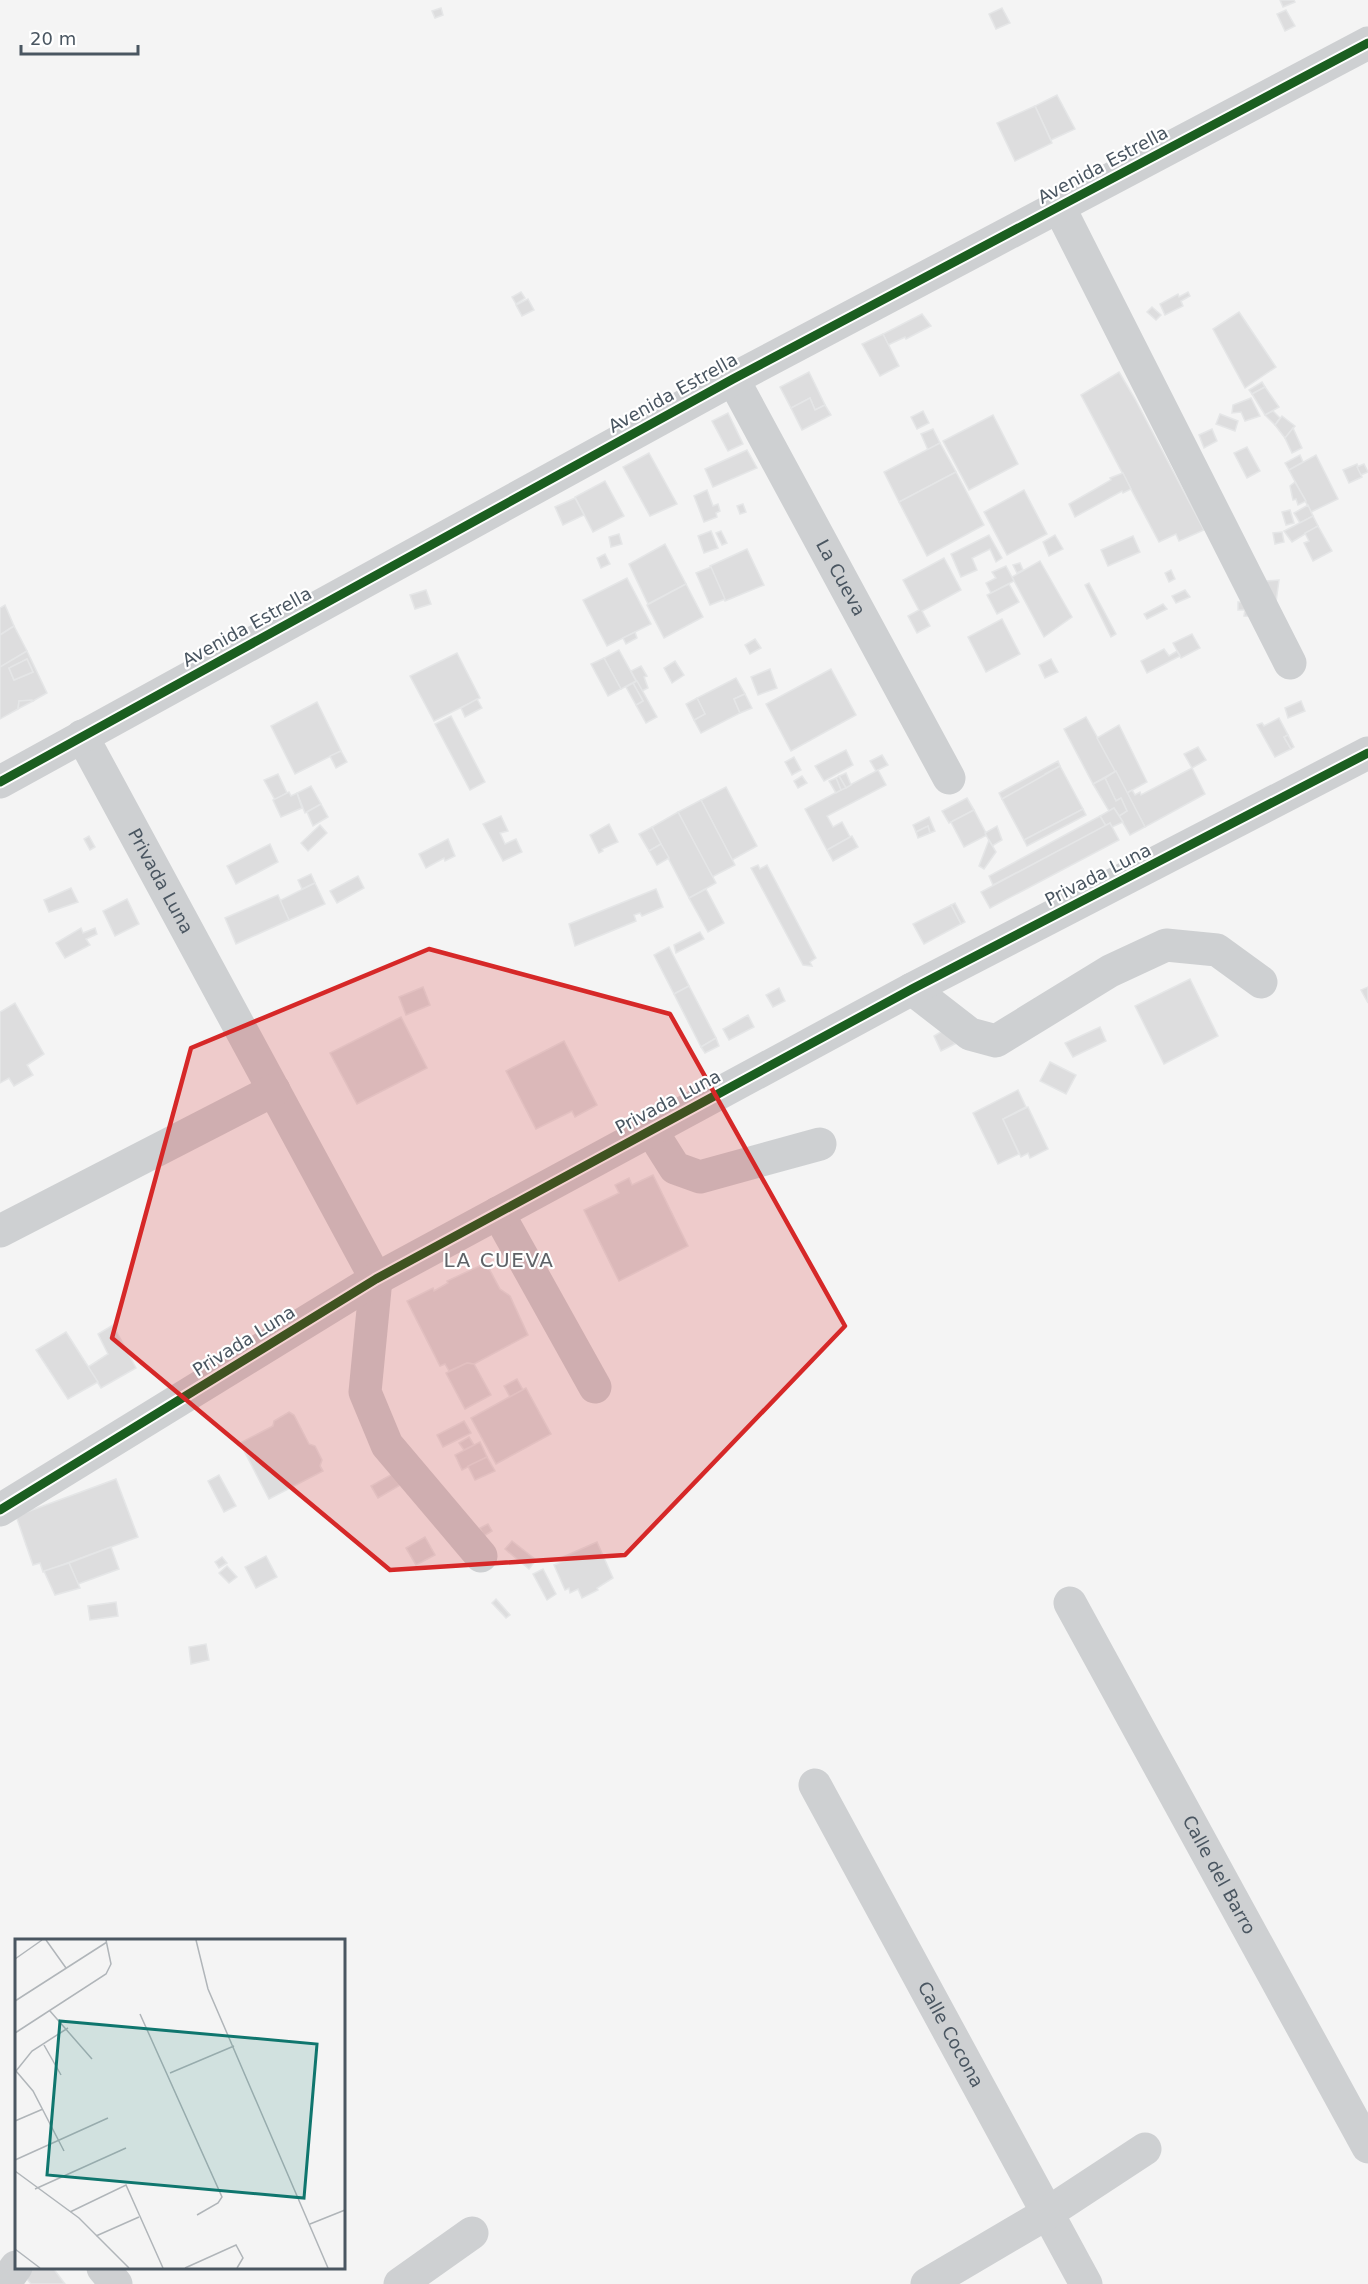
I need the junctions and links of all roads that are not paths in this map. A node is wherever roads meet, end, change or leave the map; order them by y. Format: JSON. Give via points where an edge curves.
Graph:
{"nodes":[{"id":1,"x":1368,"y":43,"type":"edge"},
{"id":2,"x":1059,"y":207,"type":"junction"},
{"id":3,"x":733,"y":379,"type":"junction"},
{"id":4,"x":1290,"y":663,"type":"dead end"},
{"id":5,"x":82,"y":736,"type":"junction"},
{"id":6,"x":1368,"y":753,"type":"edge"},
{"id":7,"x":949,"y":778,"type":"dead end"},
{"id":8,"x":0,"y":782,"type":"edge"},
{"id":9,"x":1261,"y":982,"type":"dead end"},
{"id":10,"x":912,"y":989,"type":"junction"},
{"id":11,"x":274,"y":1090,"type":"junction"},
{"id":12,"x":651,"y":1130,"type":"junction"},
{"id":13,"x":820,"y":1144,"type":"dead end"},
{"id":14,"x":498,"y":1213,"type":"junction"},
{"id":15,"x":0,"y":1231,"type":"edge"},
{"id":16,"x":376,"y":1279,"type":"junction"},
{"id":17,"x":595,"y":1387,"type":"dead end"},
{"id":18,"x":0,"y":1510,"type":"edge"},
{"id":19,"x":481,"y":1556,"type":"dead end"},
{"id":20,"x":1070,"y":1603,"type":"dead end"},
{"id":21,"x":815,"y":1785,"type":"dead end"},
{"id":22,"x":1368,"y":2147,"type":"edge"},
{"id":23,"x":1145,"y":2149,"type":"dead end"},
{"id":24,"x":1046,"y":2214,"type":"junction"},
{"id":25,"x":472,"y":2233,"type":"dead end"},
{"id":26,"x":15,"y":2268,"type":"edge"},
{"id":27,"x":104,"y":2269,"type":"edge"},
{"id":28,"x":4,"y":2284,"type":"edge"},
{"id":29,"x":116,"y":2284,"type":"edge"},
{"id":30,"x":400,"y":2284,"type":"edge"},
{"id":31,"x":927,"y":2284,"type":"edge"},
{"id":32,"x":1086,"y":2284,"type":"edge"}],
"edges":[{"from":1,"to":2,"type":"street","name":"Avenida Estrella"},
{"from":2,"to":3,"type":"street","name":"Avenida Estrella"},
{"from":2,"to":4,"type":"street"},
{"from":3,"to":5,"type":"street","name":"Avenida Estrella"},
{"from":3,"to":7,"type":"street","name":"La Cueva"},
{"from":5,"to":8,"type":"street","name":"Avenida Estrella"},
{"from":5,"to":11,"type":"street","name":"Privada Luna"},
{"from":6,"to":10,"type":"street","name":"Privada Luna"},
{"from":9,"to":10,"type":"street","via":[[1217,950],[1166,945],[1110,971],[996,1041],[970,1034]]},
{"from":10,"to":12,"type":"street","name":"Privada Luna"},
{"from":11,"to":15,"type":"street"},
{"from":11,"to":16,"type":"street","name":"Privada Luna"},
{"from":12,"to":13,"type":"street","via":[[675,1168],[700,1177]]},
{"from":12,"to":14,"type":"street","name":"Privada Luna"},
{"from":14,"to":16,"type":"street","name":"Privada Luna"},
{"from":14,"to":17,"type":"street"},
{"from":16,"to":18,"type":"street","name":"Privada Luna"},
{"from":16,"to":19,"type":"street","via":[[364,1392],[387,1445]]},
{"from":20,"to":22,"type":"street","name":"Calle del Barro"},
{"from":21,"to":24,"type":"street","name":"Calle Cocona"},
{"from":23,"to":24,"type":"street"},
{"from":24,"to":31,"type":"street"},
{"from":24,"to":32,"type":"street","name":"Calle Cocona"},
{"from":25,"to":30,"type":"street"},
{"from":26,"to":28,"type":"street"},
{"from":27,"to":29,"type":"street"}]}
